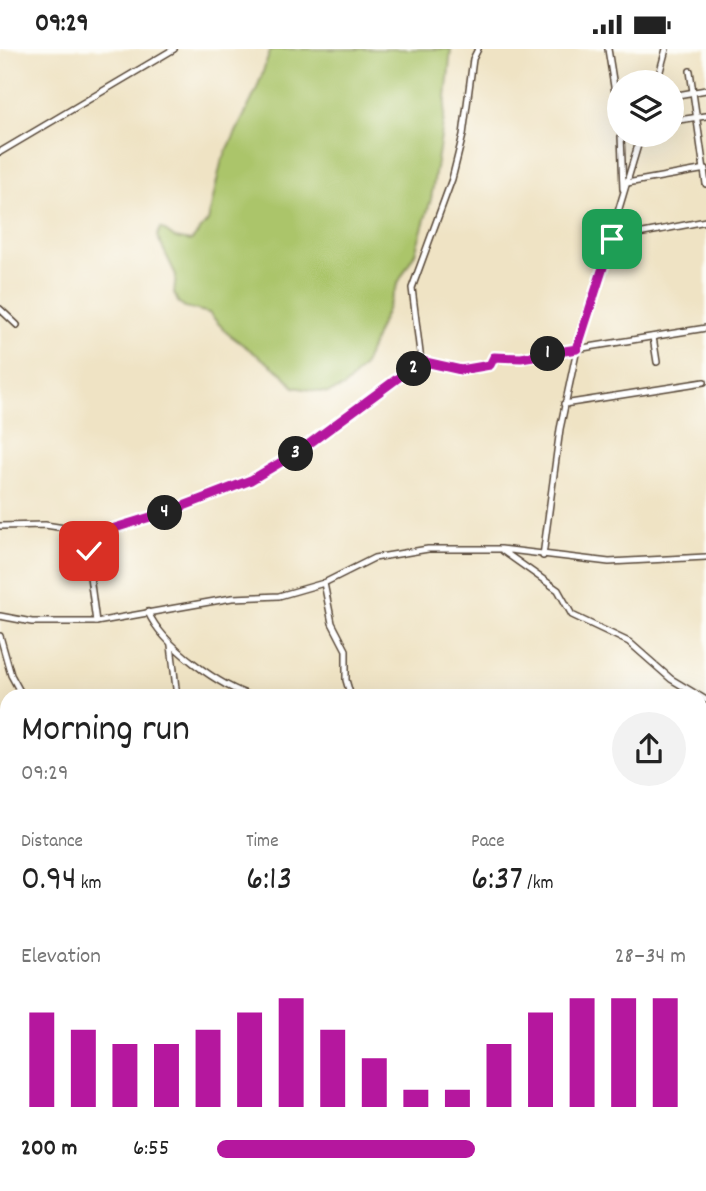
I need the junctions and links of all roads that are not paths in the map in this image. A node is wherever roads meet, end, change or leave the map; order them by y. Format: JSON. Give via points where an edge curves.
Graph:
{"nodes":[{"id":1,"x":174,"y":49,"type":"edge"},
{"id":2,"x":478,"y":49,"type":"edge"},
{"id":3,"x":608,"y":49,"type":"edge"},
{"id":4,"x":666,"y":49,"type":"edge"},
{"id":5,"x":611,"y":70,"type":"edge"},
{"id":6,"x":660,"y":70,"type":"edge"},
{"id":7,"x":690,"y":71,"type":"dead end"},
{"id":8,"x":706,"y":90,"type":"edge"},
{"id":9,"x":692,"y":93,"type":"junction"},
{"id":10,"x":684,"y":94,"type":"edge"},
{"id":11,"x":706,"y":116,"type":"edge"},
{"id":12,"x":695,"y":118,"type":"junction"},
{"id":13,"x":684,"y":119,"type":"edge"},
{"id":14,"x":621,"y":147,"type":"edge"},
{"id":15,"x":637,"y":147,"type":"edge"},
{"id":16,"x":0,"y":152,"type":"edge"},
{"id":17,"x":704,"y":169,"type":"edge"},
{"id":18,"x":626,"y":183,"type":"junction"},
{"id":19,"x":706,"y":184,"type":"edge"},
{"id":20,"x":622,"y":199,"type":"junction"},
{"id":21,"x":706,"y":221,"type":"edge"},
{"id":22,"x":612,"y":239,"type":"junction"},
{"id":23,"x":0,"y":309,"type":"edge"},
{"id":24,"x":17,"y":325,"type":"dead end"},
{"id":25,"x":706,"y":328,"type":"edge"},
{"id":26,"x":653,"y":337,"type":"junction"},
{"id":27,"x":577,"y":349,"type":"junction"},
{"id":28,"x":421,"y":361,"type":"junction"},
{"id":29,"x":657,"y":362,"type":"dead end"},
{"id":30,"x":704,"y":382,"type":"dead end"},
{"id":31,"x":564,"y":404,"type":"junction"},
{"id":32,"x":0,"y":526,"type":"edge"},
{"id":33,"x":84,"y":531,"type":"junction"},
{"id":34,"x":500,"y":549,"type":"junction"},
{"id":35,"x":543,"y":557,"type":"junction"},
{"id":36,"x":706,"y":558,"type":"edge"},
{"id":37,"x":324,"y":583,"type":"junction"},
{"id":38,"x":148,"y":612,"type":"junction"},
{"id":39,"x":0,"y":615,"type":"edge"},
{"id":40,"x":96,"y":622,"type":"junction"},
{"id":41,"x":0,"y":636,"type":"edge"},
{"id":42,"x":171,"y":645,"type":"junction"},
{"id":43,"x":19,"y":689,"type":"edge"},
{"id":44,"x":176,"y":689,"type":"edge"},
{"id":45,"x":231,"y":689,"type":"edge"},
{"id":46,"x":349,"y":689,"type":"edge"},
{"id":47,"x":688,"y":689,"type":"edge"}],
"edges":[{"from":1,"to":16,"type":"street"},
{"from":2,"to":28,"type":"street","via":[[452,179],[412,288]]},
{"from":3,"to":5,"type":"street"},
{"from":4,"to":6,"type":"street"},
{"from":7,"to":9,"type":"street"},
{"from":8,"to":9,"type":"street"},
{"from":9,"to":10,"type":"street"},
{"from":9,"to":12,"type":"street"},
{"from":11,"to":12,"type":"street"},
{"from":12,"to":13,"type":"street"},
{"from":12,"to":17,"type":"street"},
{"from":14,"to":20,"type":"street"},
{"from":15,"to":18,"type":"street"},
{"from":17,"to":18,"type":"street"},
{"from":17,"to":19,"type":"street"},
{"from":18,"to":20,"type":"street"},
{"from":20,"to":22,"type":"street"},
{"from":21,"to":22,"type":"street"},
{"from":22,"to":27,"type":"street"},
{"from":23,"to":24,"type":"street"},
{"from":25,"to":26,"type":"street"},
{"from":26,"to":27,"type":"street"},
{"from":26,"to":29,"type":"street"},
{"from":27,"to":28,"type":"street","via":[[521,358],[494,357],[490,365],[461,370]]},
{"from":27,"to":31,"type":"street"},
{"from":28,"to":33,"type":"street","via":[[298,452],[251,480],[105,531]]},
{"from":30,"to":31,"type":"street"},
{"from":31,"to":35,"type":"street"},
{"from":32,"to":33,"type":"street","via":[[45,525]]},
{"from":33,"to":40,"type":"street"},
{"from":34,"to":35,"type":"street"},
{"from":34,"to":37,"type":"street","via":[[428,549],[374,558]]},
{"from":34,"to":47,"type":"street","via":[[558,590],[572,615],[629,642]]},
{"from":35,"to":36,"type":"street","via":[[644,563]]},
{"from":37,"to":38,"type":"street","via":[[279,596],[233,598]]},
{"from":37,"to":46,"type":"street","via":[[332,624],[346,650]]},
{"from":38,"to":40,"type":"street"},
{"from":38,"to":42,"type":"street"},
{"from":39,"to":40,"type":"street","via":[[32,622]]},
{"from":41,"to":43,"type":"street"},
{"from":42,"to":44,"type":"street"},
{"from":42,"to":45,"type":"street"}]}
